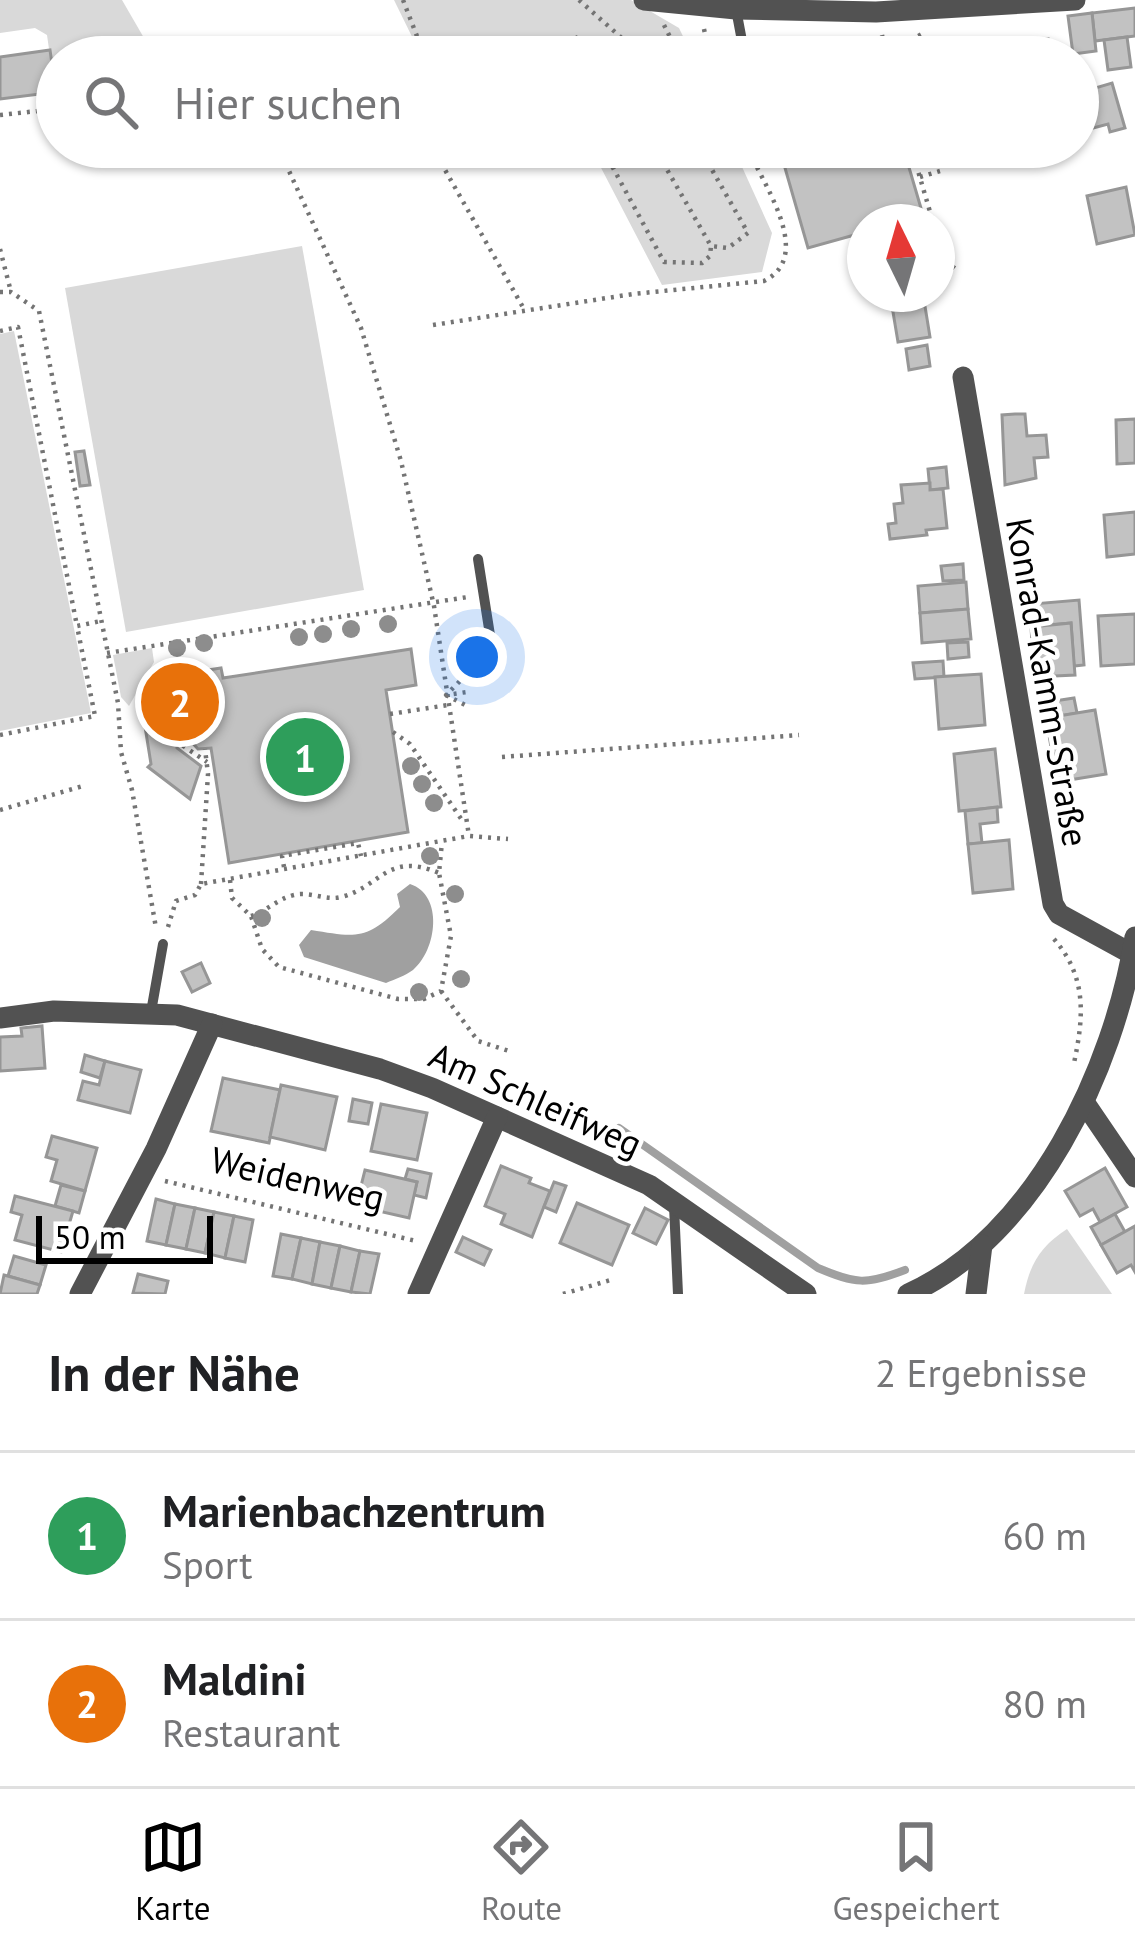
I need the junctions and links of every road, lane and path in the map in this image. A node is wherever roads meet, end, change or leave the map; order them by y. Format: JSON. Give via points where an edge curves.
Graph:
{"nodes":[{"id":1,"x":403,"y":0,"type":"edge"},
{"id":2,"x":579,"y":0,"type":"edge"},
{"id":3,"x":1075,"y":0,"type":"edge"},
{"id":4,"x":653,"y":2,"type":"edge"},
{"id":5,"x":736,"y":9,"type":"junction"},
{"id":6,"x":701,"y":32,"type":"dead end"},
{"id":7,"x":417,"y":36,"type":"edge"},
{"id":8,"x":618,"y":36,"type":"edge"},
{"id":9,"x":669,"y":36,"type":"edge"},
{"id":10,"x":702,"y":36,"type":"edge"},
{"id":11,"x":741,"y":36,"type":"edge"},
{"id":12,"x":36,"y":112,"type":"edge"},
{"id":13,"x":0,"y":115,"type":"edge"},
{"id":14,"x":288,"y":168,"type":"edge"},
{"id":15,"x":444,"y":168,"type":"edge"},
{"id":16,"x":613,"y":168,"type":"edge"},
{"id":17,"x":667,"y":168,"type":"edge"},
{"id":18,"x":711,"y":168,"type":"edge"},
{"id":19,"x":757,"y":168,"type":"edge"},
{"id":20,"x":917,"y":168,"type":"edge"},
{"id":21,"x":940,"y":171,"type":"dead end"},
{"id":22,"x":920,"y":177,"type":"junction"},
{"id":23,"x":928,"y":204,"type":"edge"},
{"id":24,"x":711,"y":246,"type":"junction"},
{"id":25,"x":0,"y":249,"type":"edge"},
{"id":26,"x":955,"y":269,"type":"edge"},
{"id":27,"x":959,"y":272,"type":"dead end"},
{"id":28,"x":0,"y":292,"type":"edge"},
{"id":29,"x":11,"y":292,"type":"junction"},
{"id":30,"x":525,"y":311,"type":"junction"},
{"id":31,"x":433,"y":325,"type":"dead end"},
{"id":32,"x":0,"y":331,"type":"edge"},
{"id":33,"x":963,"y":377,"type":"dead end"},
{"id":34,"x":478,"y":559,"type":"dead end"},
{"id":35,"x":484,"y":594,"type":"junction"},
{"id":36,"x":434,"y":606,"type":"junction"},
{"id":37,"x":100,"y":621,"type":"junction"},
{"id":38,"x":77,"y":626,"type":"junction"},
{"id":39,"x":490,"y":635,"type":"dead end"},
{"id":40,"x":107,"y":653,"type":"junction"},
{"id":41,"x":466,"y":675,"type":"dead end"},
{"id":42,"x":467,"y":692,"type":"dead end"},
{"id":43,"x":446,"y":695,"type":"junction"},
{"id":44,"x":448,"y":705,"type":"junction"},
{"id":45,"x":469,"y":707,"type":"dead end"},
{"id":46,"x":390,"y":713,"type":"dead end"},
{"id":47,"x":393,"y":732,"type":"dead end"},
{"id":48,"x":0,"y":735,"type":"edge"},
{"id":49,"x":799,"y":735,"type":"dead end"},
{"id":50,"x":181,"y":736,"type":"dead end"},
{"id":51,"x":205,"y":749,"type":"dead end"},
{"id":52,"x":502,"y":757,"type":"dead end"},
{"id":53,"x":207,"y":762,"type":"junction"},
{"id":54,"x":83,"y":787,"type":"dead end"},
{"id":55,"x":0,"y":810,"type":"edge"},
{"id":56,"x":467,"y":828,"type":"junction"},
{"id":57,"x":469,"y":836,"type":"junction"},
{"id":58,"x":508,"y":839,"type":"dead end"},
{"id":59,"x":442,"y":842,"type":"junction"},
{"id":60,"x":361,"y":856,"type":"junction"},
{"id":61,"x":284,"y":870,"type":"junction"},
{"id":62,"x":439,"y":873,"type":"junction"},
{"id":63,"x":230,"y":880,"type":"junction"},
{"id":64,"x":201,"y":884,"type":"junction"},
{"id":65,"x":1058,"y":914,"type":"junction"},
{"id":66,"x":251,"y":916,"type":"junction"},
{"id":67,"x":163,"y":944,"type":"junction"},
{"id":68,"x":1134,"y":945,"type":"edge"},
{"id":69,"x":441,"y":991,"type":"junction"},
{"id":70,"x":151,"y":1012,"type":"junction"},
{"id":71,"x":0,"y":1018,"type":"edge"},
{"id":72,"x":212,"y":1024,"type":"junction"},
{"id":73,"x":512,"y":1052,"type":"dead end"},
{"id":74,"x":1084,"y":1102,"type":"junction"},
{"id":75,"x":497,"y":1117,"type":"junction"},
{"id":76,"x":142,"y":1175,"type":"junction"},
{"id":77,"x":1135,"y":1177,"type":"edge"},
{"id":78,"x":674,"y":1202,"type":"junction"},
{"id":79,"x":982,"y":1245,"type":"junction"},
{"id":80,"x":438,"y":1246,"type":"junction"},
{"id":81,"x":614,"y":1279,"type":"dead end"},
{"id":82,"x":84,"y":1293,"type":"edge"},
{"id":83,"x":418,"y":1294,"type":"edge"},
{"id":84,"x":563,"y":1294,"type":"edge"},
{"id":85,"x":678,"y":1294,"type":"edge"},
{"id":86,"x":806,"y":1294,"type":"edge"},
{"id":87,"x":908,"y":1294,"type":"edge"},
{"id":88,"x":976,"y":1294,"type":"edge"}],
"edges":[{"from":1,"to":7,"type":"path"},
{"from":2,"to":8,"type":"path"},
{"from":3,"to":5,"type":"street","via":[[876,13]]},
{"from":4,"to":5,"type":"street"},
{"from":4,"to":9,"type":"path"},
{"from":5,"to":11,"type":"lane"},
{"from":6,"to":10,"type":"path"},
{"from":12,"to":13,"type":"path"},
{"from":14,"to":36,"type":"path","via":[[361,328]]},
{"from":15,"to":30,"type":"path"},
{"from":16,"to":24,"type":"path","via":[[664,262],[702,263]]},
{"from":17,"to":24,"type":"path"},
{"from":18,"to":24,"type":"path","via":[[748,233],[728,248]]},
{"from":19,"to":30,"type":"path","via":[[788,252],[785,265],[764,280]]},
{"from":20,"to":22,"type":"path"},
{"from":21,"to":22,"type":"path"},
{"from":22,"to":23,"type":"path"},
{"from":25,"to":29,"type":"path"},
{"from":26,"to":27,"type":"path"},
{"from":28,"to":29,"type":"path"},
{"from":29,"to":37,"type":"path","via":[[39,311]]},
{"from":30,"to":31,"type":"path"},
{"from":32,"to":38,"type":"path","via":[[18,327]]},
{"from":33,"to":65,"type":"street","name":"Konrad-Kamm-Straße"},
{"from":34,"to":35,"type":"lane"},
{"from":35,"to":36,"type":"path"},
{"from":35,"to":39,"type":"lane"},
{"from":36,"to":40,"type":"path"},
{"from":36,"to":43,"type":"path"},
{"from":37,"to":38,"type":"path"},
{"from":37,"to":40,"type":"path"},
{"from":38,"to":48,"type":"path","via":[[95,716]]},
{"from":40,"to":67,"type":"path","via":[[152,920]]},
{"from":41,"to":43,"type":"path"},
{"from":42,"to":43,"type":"path"},
{"from":43,"to":44,"type":"path"},
{"from":43,"to":45,"type":"path"},
{"from":44,"to":46,"type":"path"},
{"from":44,"to":56,"type":"path"},
{"from":47,"to":56,"type":"path","via":[[410,744]]},
{"from":49,"to":52,"type":"path"},
{"from":50,"to":53,"type":"path"},
{"from":51,"to":53,"type":"path"},
{"from":53,"to":64,"type":"path"},
{"from":54,"to":55,"type":"path"},
{"from":56,"to":57,"type":"path"},
{"from":57,"to":58,"type":"path"},
{"from":57,"to":59,"type":"path"},
{"from":59,"to":60,"type":"path"},
{"from":59,"to":62,"type":"path"},
{"from":60,"to":61,"type":"path"},
{"from":60,"to":61,"type":"path","via":[[358,843],[319,849],[282,856]]},
{"from":61,"to":63,"type":"path"},
{"from":62,"to":66,"type":"path","via":[[404,866],[346,896],[291,895]]},
{"from":62,"to":69,"type":"path","via":[[452,936]]},
{"from":63,"to":64,"type":"path"},
{"from":63,"to":66,"type":"path","via":[[232,898]]},
{"from":64,"to":67,"type":"path","via":[[176,901]]},
{"from":65,"to":68,"type":"street"},
{"from":65,"to":74,"type":"path","via":[[1048,932],[1080,981],[1071,1079]]},
{"from":66,"to":69,"type":"path","via":[[262,949],[279,967],[398,999]]},
{"from":67,"to":70,"type":"lane"},
{"from":68,"to":74,"type":"street"},
{"from":69,"to":73,"type":"path","via":[[478,1041]]},
{"from":70,"to":71,"type":"street","name":"Am Schleifweg"},
{"from":70,"to":72,"type":"street","name":"Am Schleifweg"},
{"from":72,"to":75,"type":"street","name":"Am Schleifweg","via":[[380,1069]]},
{"from":72,"to":76,"type":"street"},
{"from":74,"to":77,"type":"street"},
{"from":74,"to":79,"type":"street","via":[[1040,1176]]},
{"from":75,"to":78,"type":"street","name":"Am Schleifweg"},
{"from":75,"to":80,"type":"street"},
{"from":76,"to":80,"type":"path","name":"Weidenweg"},
{"from":76,"to":82,"type":"street"},
{"from":78,"to":85,"type":"lane"},
{"from":78,"to":86,"type":"street","name":"Am Schleifweg"},
{"from":79,"to":87,"type":"street"},
{"from":79,"to":88,"type":"street"},
{"from":80,"to":83,"type":"street"},
{"from":81,"to":84,"type":"path"}]}
